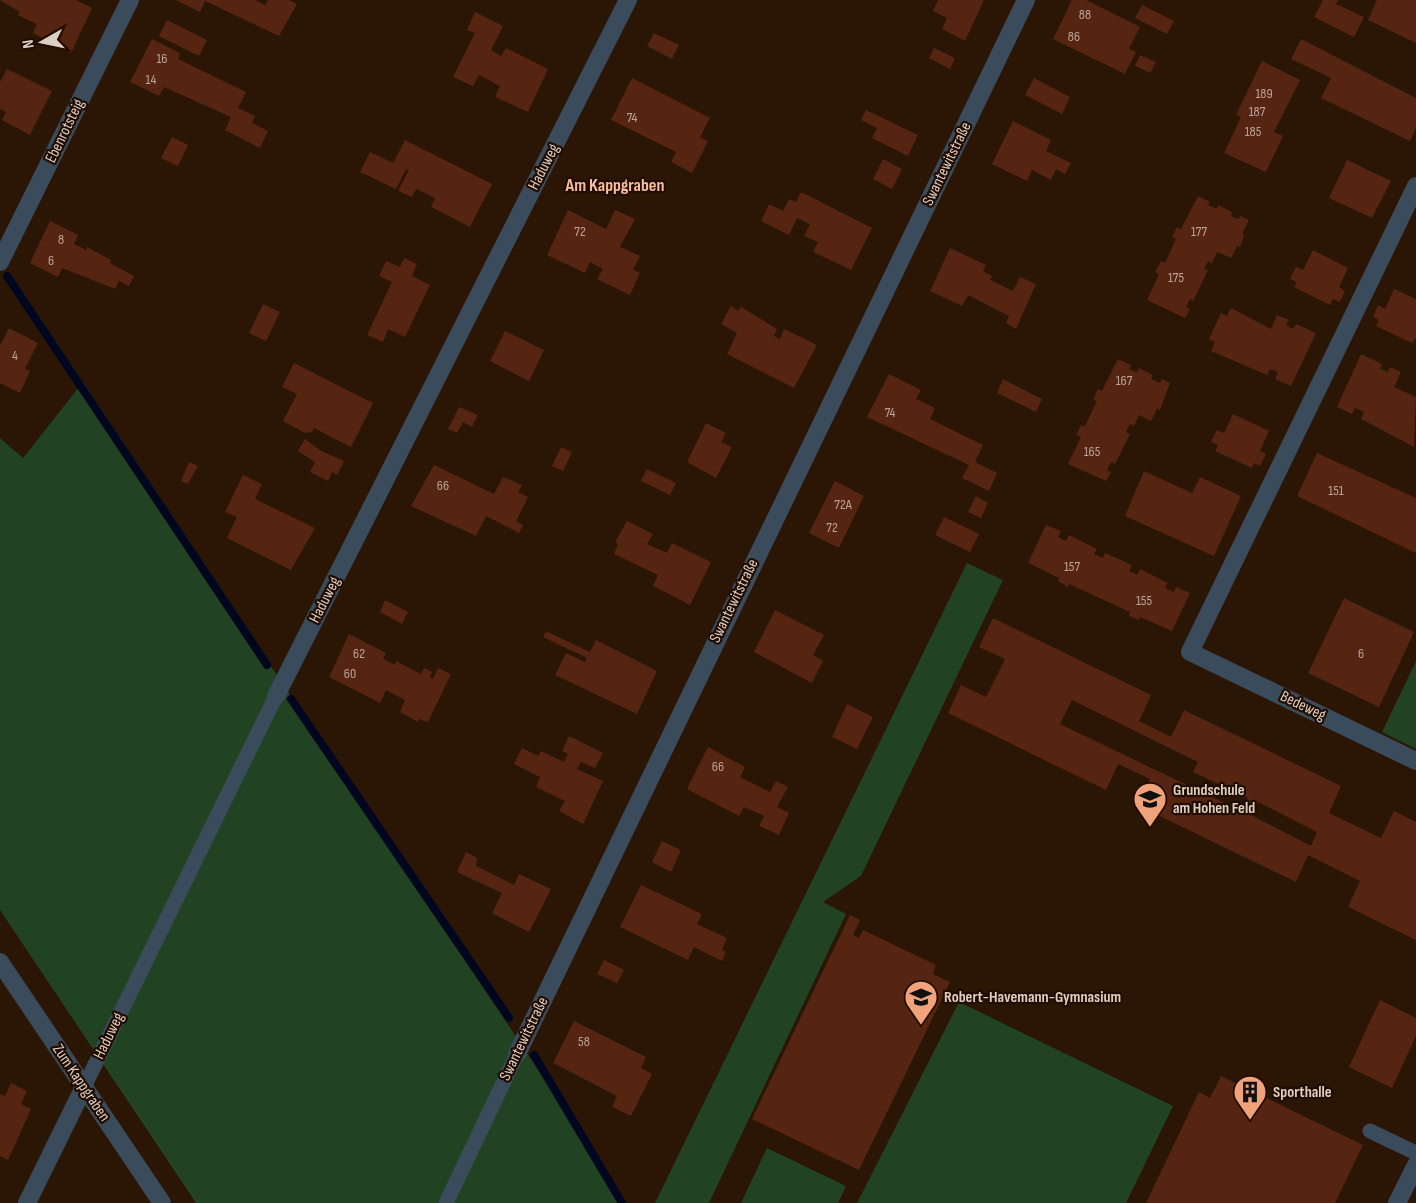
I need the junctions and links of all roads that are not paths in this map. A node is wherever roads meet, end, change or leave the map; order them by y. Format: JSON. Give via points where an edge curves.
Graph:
{"nodes":[{"id":1,"x":130,"y":0,"type":"edge"},
{"id":2,"x":628,"y":0,"type":"edge"},
{"id":3,"x":1026,"y":0,"type":"edge"},
{"id":4,"x":1416,"y":186,"type":"edge"},
{"id":5,"x":0,"y":262,"type":"edge"},
{"id":6,"x":276,"y":696,"type":"joint"},
{"id":7,"x":1416,"y":761,"type":"edge"},
{"id":8,"x":0,"y":962,"type":"edge"},
{"id":9,"x":517,"y":1054,"type":"joint"},
{"id":10,"x":84,"y":1088,"type":"junction"},
{"id":11,"x":1370,"y":1131,"type":"dead end"},
{"id":12,"x":1416,"y":1154,"type":"edge"},
{"id":13,"x":1416,"y":1165,"type":"edge"},
{"id":14,"x":27,"y":1203,"type":"edge"},
{"id":15,"x":162,"y":1203,"type":"edge"},
{"id":16,"x":446,"y":1203,"type":"edge"},
{"id":17,"x":1397,"y":1203,"type":"edge"}],
"edges":[{"from":1,"to":5,"type":"street","name":"Ebenrotsteig"},
{"from":2,"to":6,"type":"street","name":"Haduweg"},
{"from":3,"to":9,"type":"street","name":"Swantewitstraße"},
{"from":4,"to":7,"type":"street","name":"Bedeweg","via":[[1190,652]]},
{"from":6,"to":10,"type":"lane","name":"Haduweg"},
{"from":8,"to":10,"type":"street","name":"Zum Kappgraben"},
{"from":9,"to":16,"type":"lane","name":"Swantewitstraße"},
{"from":10,"to":14,"type":"street","name":"Haduweg"},
{"from":10,"to":15,"type":"street","name":"Zum Kappgraben"},
{"from":11,"to":12,"type":"lane"},
{"from":13,"to":17,"type":"street"}]}
